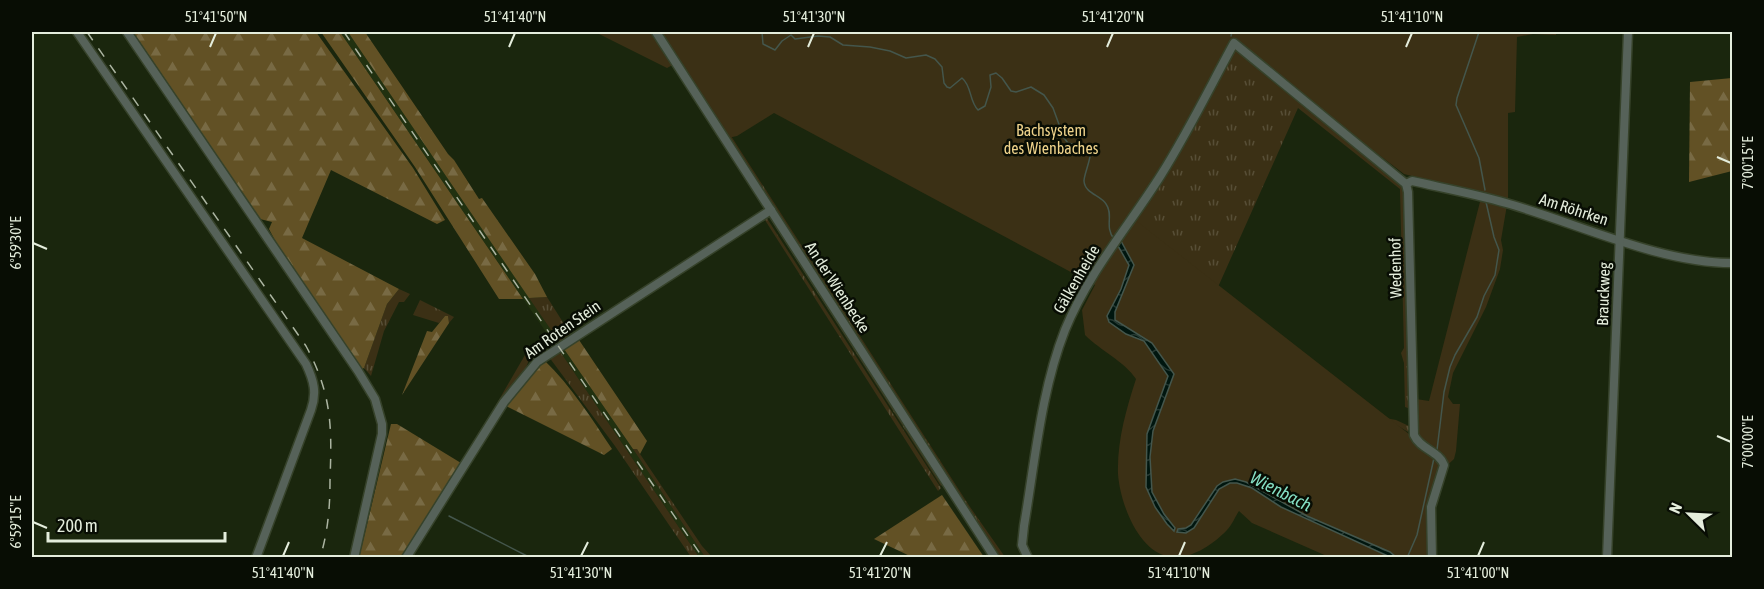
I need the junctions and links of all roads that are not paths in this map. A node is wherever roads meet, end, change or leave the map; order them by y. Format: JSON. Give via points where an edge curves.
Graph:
{"nodes":[{"id":1,"x":77,"y":32,"type":"edge"},
{"id":2,"x":127,"y":32,"type":"edge"},
{"id":3,"x":656,"y":32,"type":"edge"},
{"id":4,"x":1628,"y":32,"type":"edge"},
{"id":5,"x":1406,"y":184,"type":"junction"},
{"id":6,"x":771,"y":210,"type":"junction"},
{"id":7,"x":1620,"y":241,"type":"junction"},
{"id":8,"x":1732,"y":263,"type":"edge"},
{"id":9,"x":256,"y":558,"type":"edge"},
{"id":10,"x":354,"y":558,"type":"edge"},
{"id":11,"x":406,"y":558,"type":"edge"},
{"id":12,"x":995,"y":558,"type":"edge"},
{"id":13,"x":1028,"y":558,"type":"edge"},
{"id":14,"x":1432,"y":558,"type":"edge"},
{"id":15,"x":1607,"y":558,"type":"edge"}],
"edges":[{"from":1,"to":9,"type":"street","via":[[306,364],[313,381],[311,411]]},
{"from":2,"to":10,"type":"street","via":[[375,399],[382,434]]},
{"from":3,"to":6,"type":"street","name":"An der Wienbecke"},
{"from":4,"to":7,"type":"street","name":"Brauckweg"},
{"from":5,"to":7,"type":"street","name":"Am Röhrken","via":[[1412,181],[1506,203]]},
{"from":5,"to":13,"type":"street","name":"Gälkenheide","via":[[1234,43],[1165,168],[1080,297],[1054,360],[1023,535],[1022,545]]},
{"from":5,"to":14,"type":"street","name":"Wedenhof","via":[[1414,435],[1444,465],[1431,507]]},
{"from":6,"to":11,"type":"street","name":"Am Roten Stein","via":[[537,362],[500,407]]},
{"from":6,"to":12,"type":"street","name":"An der Wienbecke"},
{"from":7,"to":8,"type":"street","name":"Am Röhrken","via":[[1686,258]]},
{"from":7,"to":15,"type":"street","name":"Brauckweg"}]}
